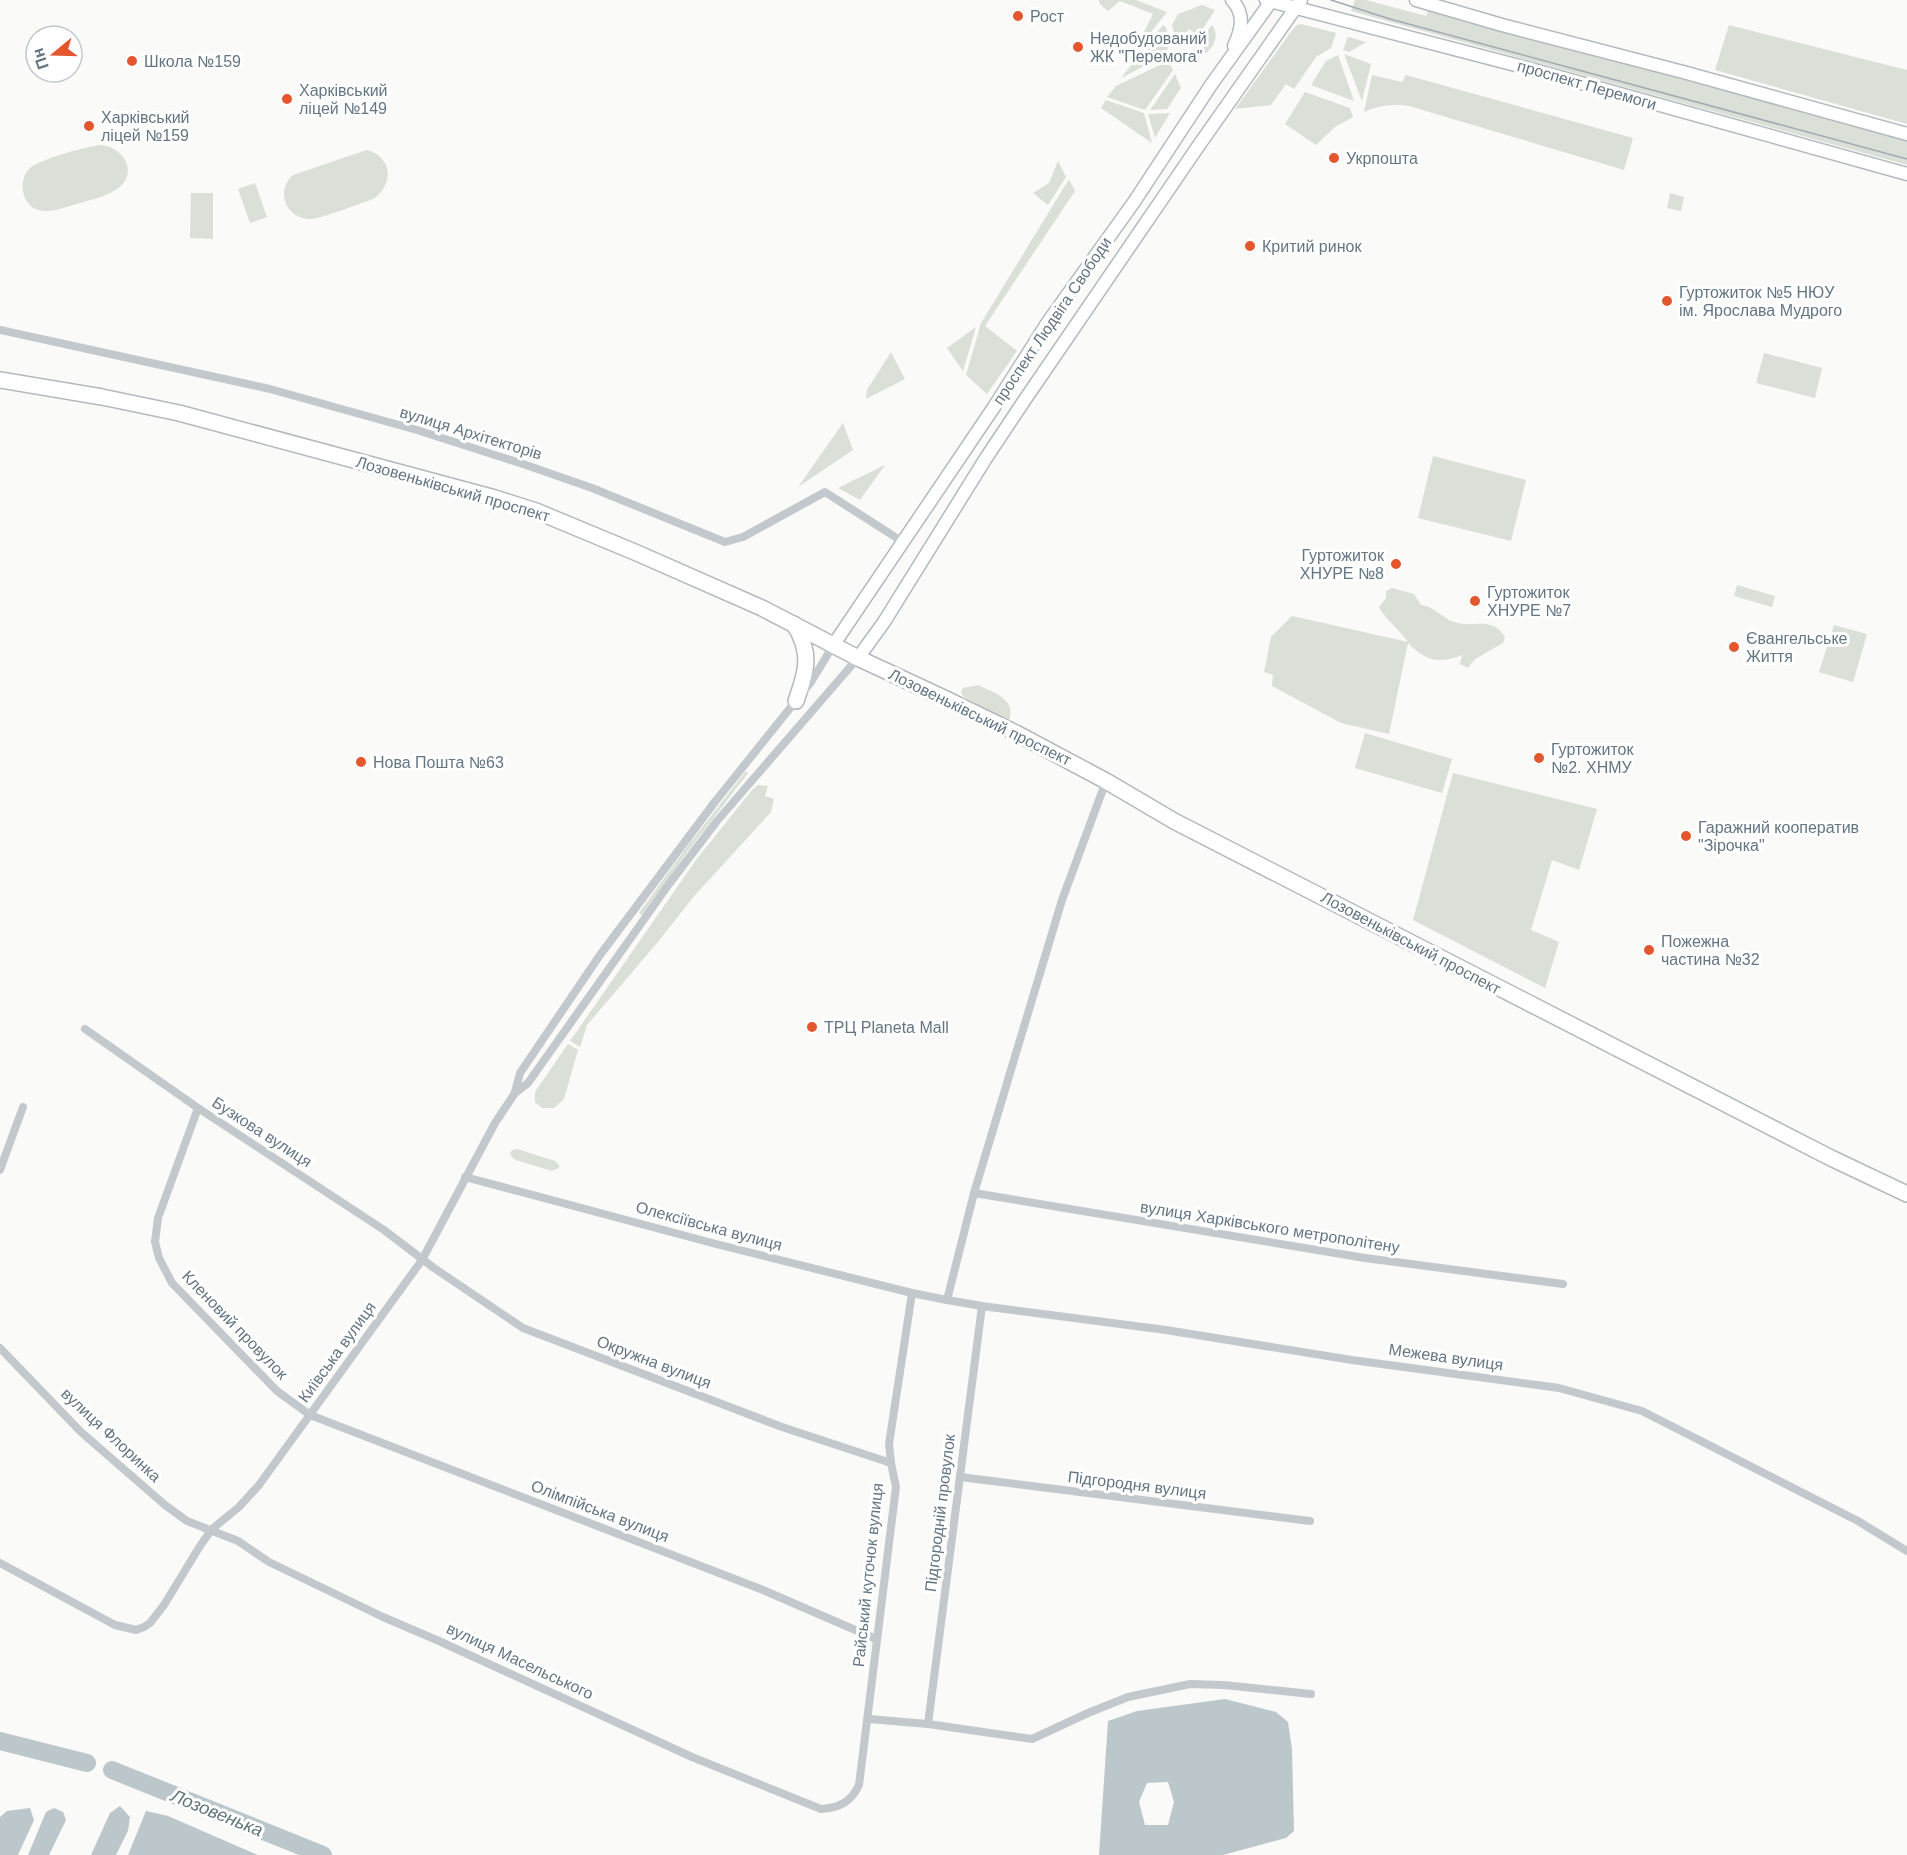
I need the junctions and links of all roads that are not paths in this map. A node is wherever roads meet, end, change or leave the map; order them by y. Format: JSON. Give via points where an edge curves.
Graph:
{"nodes":[{"id":1,"x":1232,"y":0,"type":"edge"},
{"id":2,"x":1270,"y":0,"type":"edge"},
{"id":3,"x":1416,"y":0,"type":"edge"},
{"id":4,"x":1450,"y":0,"type":"edge"},
{"id":5,"x":1298,"y":4,"type":"edge"},
{"id":6,"x":1485,"y":19,"type":"junction"},
{"id":7,"x":1222,"y":70,"type":"junction"},
{"id":8,"x":1907,"y":134,"type":"edge"},
{"id":9,"x":1907,"y":174,"type":"edge"},
{"id":10,"x":0,"y":330,"type":"edge"},
{"id":11,"x":0,"y":380,"type":"edge"},
{"id":12,"x":903,"y":542,"type":"junction"},
{"id":13,"x":794,"y":624,"type":"junction"},
{"id":14,"x":834,"y":644,"type":"junction"},
{"id":15,"x":858,"y":658,"type":"junction"},
{"id":16,"x":796,"y":701,"type":"junction"},
{"id":17,"x":757,"y":749,"type":"junction"},
{"id":18,"x":770,"y":758,"type":"junction"},
{"id":19,"x":1106,"y":781,"type":"junction"},
{"id":20,"x":85,"y":1029,"type":"dead end"},
{"id":21,"x":515,"y":1093,"type":"junction"},
{"id":22,"x":23,"y":1107,"type":"dead end"},
{"id":23,"x":198,"y":1107,"type":"junction"},
{"id":24,"x":0,"y":1170,"type":"edge"},
{"id":25,"x":465,"y":1177,"type":"junction"},
{"id":26,"x":974,"y":1193,"type":"junction"},
{"id":27,"x":1907,"y":1194,"type":"edge"},
{"id":28,"x":422,"y":1260,"type":"junction"},
{"id":29,"x":1563,"y":1284,"type":"dead end"},
{"id":30,"x":912,"y":1293,"type":"junction"},
{"id":31,"x":948,"y":1300,"type":"junction"},
{"id":32,"x":982,"y":1306,"type":"junction"},
{"id":33,"x":0,"y":1348,"type":"edge"},
{"id":34,"x":310,"y":1415,"type":"junction"},
{"id":35,"x":891,"y":1463,"type":"junction"},
{"id":36,"x":960,"y":1477,"type":"junction"},
{"id":37,"x":1311,"y":1521,"type":"dead end"},
{"id":38,"x":212,"y":1530,"type":"junction"},
{"id":39,"x":1907,"y":1551,"type":"edge"},
{"id":40,"x":0,"y":1563,"type":"edge"},
{"id":41,"x":876,"y":1639,"type":"junction"},
{"id":42,"x":1311,"y":1694,"type":"dead end"},
{"id":43,"x":869,"y":1719,"type":"junction"},
{"id":44,"x":928,"y":1724,"type":"junction"},
{"id":45,"x":821,"y":1809,"type":"joint"}],
"edges":[{"from":1,"to":7,"type":"main road","via":[[1242,26]]},
{"from":2,"to":5,"type":"main road","name":"проспект Перемоги"},
{"from":2,"to":7,"type":"main road","name":"проспект Людвіга Свободи"},
{"from":3,"to":6,"type":"main road"},
{"from":4,"to":6,"type":"main road"},
{"from":5,"to":9,"type":"main road","name":"проспект Перемоги"},
{"from":5,"to":15,"type":"main road","name":"проспект Людвіга Свободи","via":[[1024,401]]},
{"from":6,"to":8,"type":"main road"},
{"from":7,"to":12,"type":"main road","name":"проспект Людвіга Свободи","via":[[1048,322]]},
{"from":10,"to":12,"type":"street","name":"вулиця Архітекторів","via":[[270,389],[417,430],[592,488],[725,542],[743,537],[825,492]]},
{"from":11,"to":13,"type":"highway","name":"Лозовеньківський проспект","via":[[166,410],[536,511]]},
{"from":12,"to":14,"type":"main road","name":"проспект Людвіга Свободи"},
{"from":13,"to":14,"type":"highway","name":"Лозовеньківський проспект"},
{"from":13,"to":16,"type":"highway","via":[[804,642],[807,662]]},
{"from":14,"to":15,"type":"highway","name":"Лозовеньківський проспект"},
{"from":14,"to":16,"type":"street"},
{"from":15,"to":18,"type":"street"},
{"from":15,"to":19,"type":"highway","name":"Лозовеньківський проспект"},
{"from":16,"to":17,"type":"street"},
{"from":17,"to":18,"type":"street"},
{"from":17,"to":21,"type":"street","via":[[600,955],[520,1073]]},
{"from":18,"to":21,"type":"street","via":[[669,884],[528,1083]]},
{"from":19,"to":26,"type":"street","via":[[1062,900]]},
{"from":19,"to":27,"type":"highway","name":"Лозовеньківський проспект","via":[[1174,821],[1548,1014]]},
{"from":20,"to":23,"type":"street","name":"Бузкова вулиця"},
{"from":21,"to":25,"type":"street","name":"Київська вулиця"},
{"from":22,"to":24,"type":"street"},
{"from":23,"to":28,"type":"street","name":"Бузкова вулиця","via":[[384,1230]]},
{"from":23,"to":34,"type":"street","name":"Кленовий провулок","via":[[158,1218],[155,1242],[159,1258],[172,1283],[278,1391]]},
{"from":25,"to":28,"type":"street","name":"Київська вулиця"},
{"from":25,"to":30,"type":"street","name":"Олексіївська вулиця"},
{"from":26,"to":29,"type":"street","name":"вулиця Харківського метрополітену","via":[[1365,1258]]},
{"from":26,"to":31,"type":"street"},
{"from":28,"to":34,"type":"street","name":"Київська вулиця"},
{"from":28,"to":35,"type":"street","name":"Окружна вулиця","via":[[523,1328],[782,1427]]},
{"from":30,"to":31,"type":"street","name":"Олексіївська вулиця"},
{"from":30,"to":35,"type":"street","name":"Райський куточок вулиця","via":[[889,1444]]},
{"from":31,"to":32,"type":"street","name":"Межева вулиця"},
{"from":32,"to":36,"type":"street","name":"Підгородній провулок"},
{"from":32,"to":39,"type":"street","name":"Межева вулиця","via":[[1559,1388],[1642,1411],[1858,1521]]},
{"from":33,"to":38,"type":"street","name":"вулиця Флоринка","via":[[81,1432],[165,1505],[187,1521]]},
{"from":34,"to":38,"type":"street","name":"Київська вулиця","via":[[259,1485]]},
{"from":34,"to":41,"type":"street","name":"Олімпійська вулиця","via":[[763,1590]]},
{"from":35,"to":41,"type":"street","name":"Райський куточок вулиця","via":[[896,1487]]},
{"from":36,"to":37,"type":"street","name":"Підгородня вулиця"},
{"from":36,"to":44,"type":"street","name":"Підгородній провулок"},
{"from":38,"to":40,"type":"street","name":"Київська вулиця","via":[[164,1605],[150,1623],[136,1630],[115,1625]]},
{"from":38,"to":45,"type":"street","name":"вулиця Масельського","via":[[238,1541],[278,1567],[383,1617],[692,1757]]},
{"from":41,"to":43,"type":"street","name":"Райський куточок вулиця"},
{"from":42,"to":44,"type":"street","via":[[1190,1684],[1128,1697],[1032,1739]]},
{"from":43,"to":44,"type":"street"},
{"from":43,"to":45,"type":"street","name":"Райський куточок вулиця","via":[[854,1795],[844,1804]]}]}
